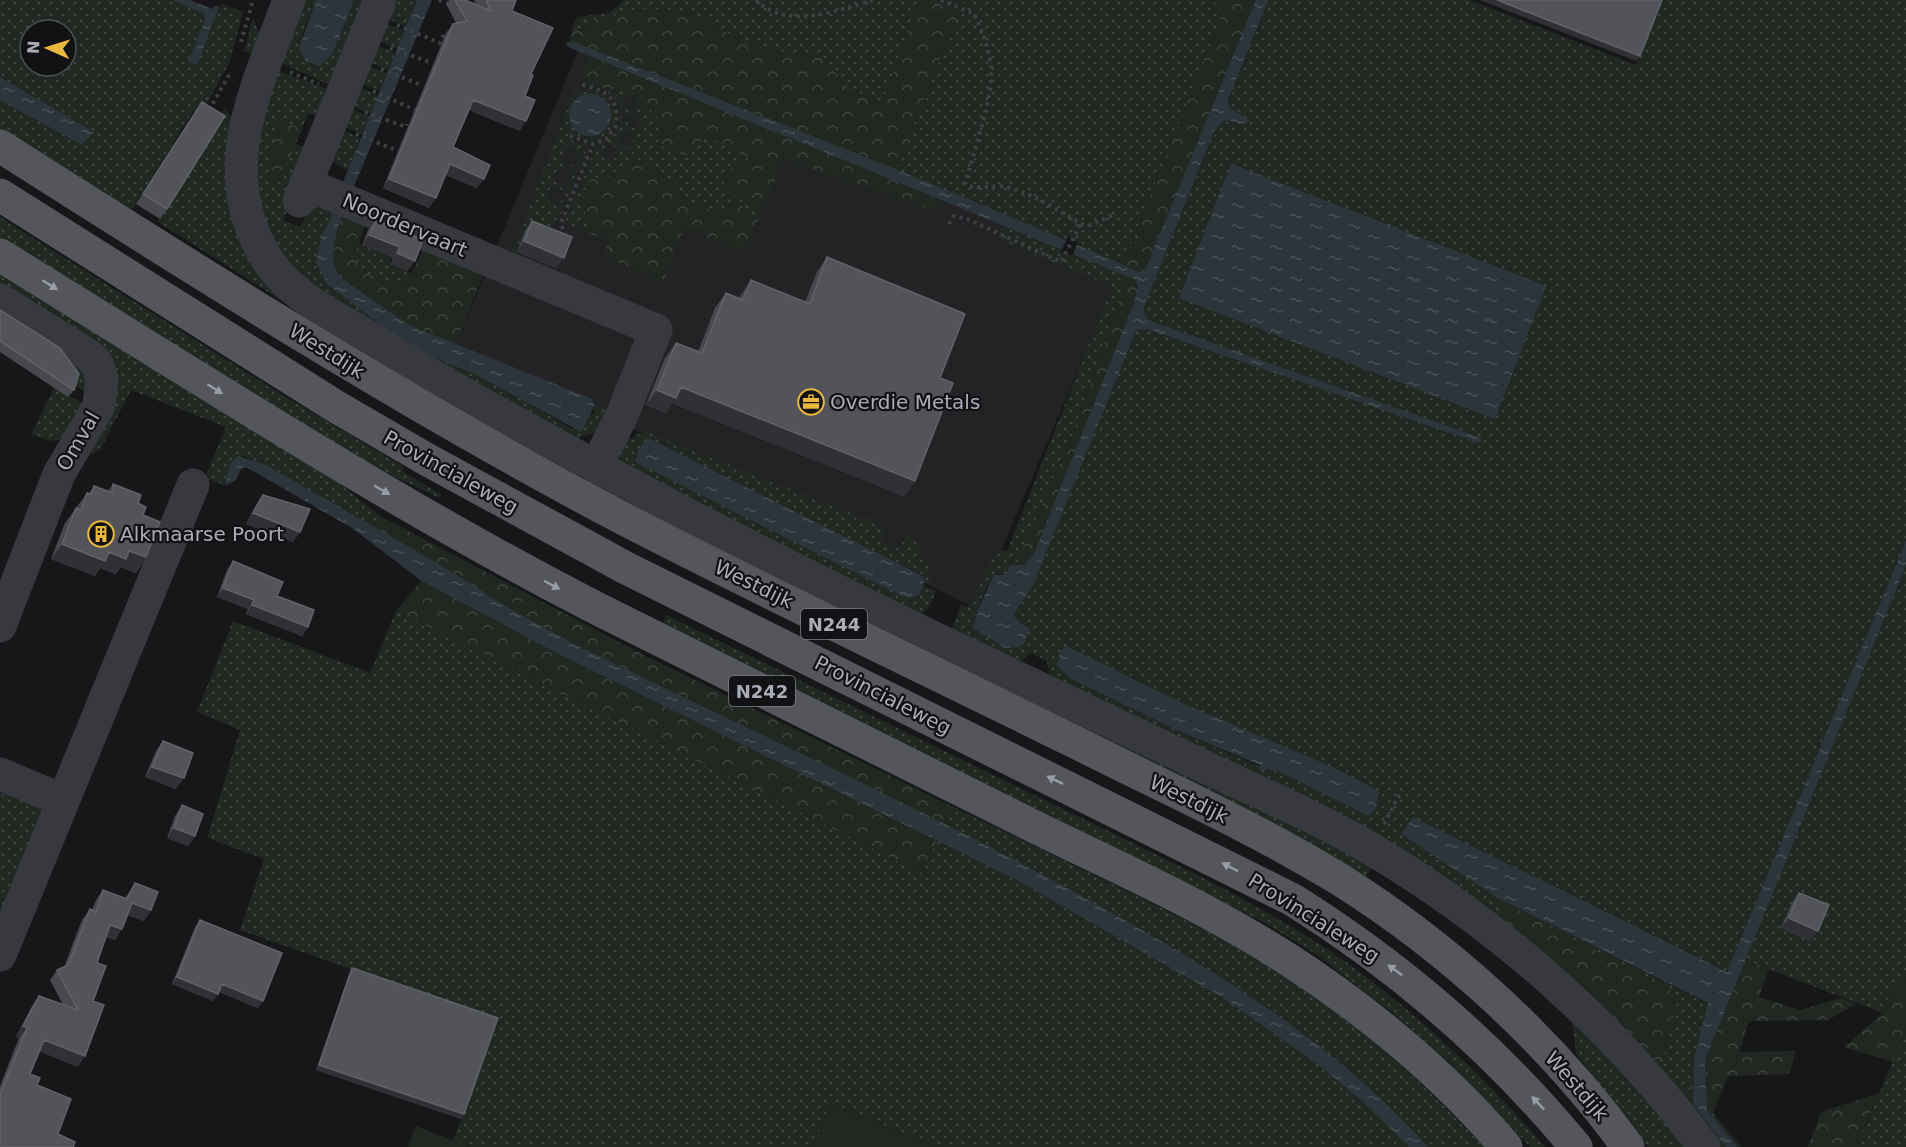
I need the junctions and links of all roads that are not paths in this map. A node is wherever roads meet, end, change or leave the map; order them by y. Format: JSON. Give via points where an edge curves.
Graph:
{"nodes":[{"id":1,"x":289,"y":0,"type":"edge"},
{"id":2,"x":380,"y":0,"type":"edge"},
{"id":3,"x":0,"y":146,"type":"edge"},
{"id":4,"x":0,"y":195,"type":"edge"},
{"id":5,"x":0,"y":255,"type":"edge"},
{"id":6,"x":0,"y":300,"type":"edge"},
{"id":7,"x":596,"y":467,"type":"junction"},
{"id":8,"x":193,"y":485,"type":"dead end"},
{"id":9,"x":0,"y":626,"type":"edge"},
{"id":10,"x":0,"y":774,"type":"edge"},
{"id":11,"x":62,"y":800,"type":"junction"},
{"id":12,"x":0,"y":955,"type":"edge"},
{"id":13,"x":1506,"y":1147,"type":"edge"},
{"id":14,"x":1576,"y":1147,"type":"edge"},
{"id":15,"x":1629,"y":1147,"type":"edge"},
{"id":16,"x":1704,"y":1147,"type":"edge"}],
"edges":[{"from":1,"to":7,"type":"street","name":"Westdijk","via":[[252,57],[241,176],[251,229],[262,251],[285,284],[423,372]]},
{"from":2,"to":7,"type":"street","name":"Noordervaart","via":[[302,192],[504,266],[656,330],[623,413]]},
{"from":3,"to":15,"type":"main road","name":"Westdijk","number":"N244","via":[[411,403],[630,522],[1250,829],[1342,882],[1422,938],[1504,1009],[1581,1089]]},
{"from":14,"to":4,"type":"main road","name":"Provincialeweg","number":"N242","one_way":true,"via":[[1514,1076],[1408,980],[1293,900],[537,520],[335,406]]},
{"from":5,"to":13,"type":"main road","number":"N242","one_way":true,"via":[[320,454],[521,568],[1156,887],[1283,956],[1352,1002],[1414,1054],[1477,1113]]},
{"from":6,"to":9,"type":"street","name":"Omval","via":[[91,357],[100,370],[103,389],[99,406],[59,474]]},
{"from":7,"to":16,"type":"street","name":"Westdijk","via":[[929,636],[1296,808],[1371,849],[1455,904],[1532,964],[1636,1064]]},
{"from":8,"to":11,"type":"street"},
{"from":10,"to":11,"type":"street"},
{"from":11,"to":12,"type":"street"}]}
